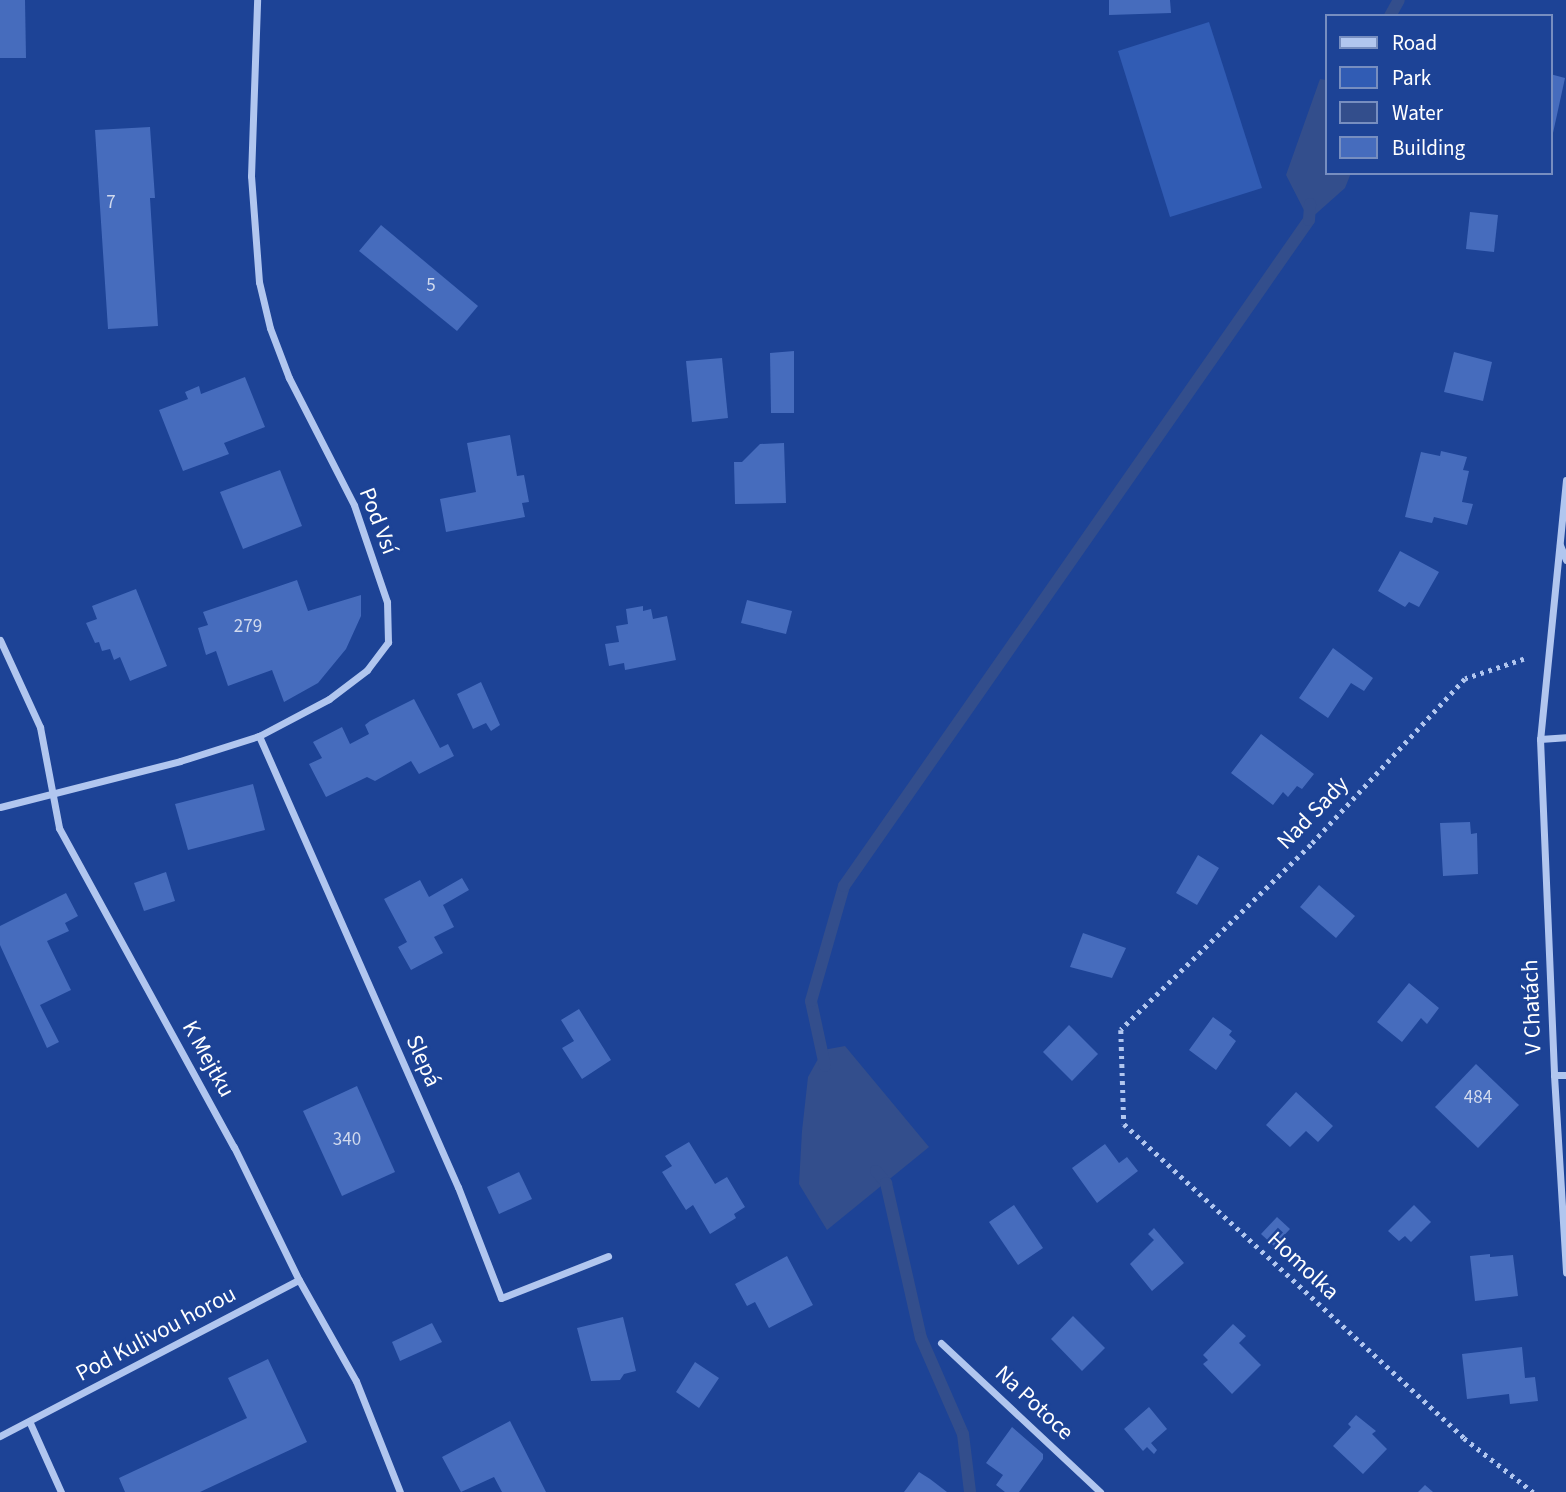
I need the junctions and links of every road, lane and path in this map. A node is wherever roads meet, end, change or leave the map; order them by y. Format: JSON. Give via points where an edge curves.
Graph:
{"nodes":[{"id":1,"x":257,"y":0,"type":"edge"},
{"id":2,"x":1566,"y":480,"type":"edge"},
{"id":3,"x":1559,"y":541,"type":"junction"},
{"id":4,"x":1566,"y":560,"type":"edge"},
{"id":5,"x":0,"y":640,"type":"edge"},
{"id":6,"x":1549,"y":651,"type":"junction"},
{"id":7,"x":259,"y":736,"type":"junction"},
{"id":8,"x":1566,"y":737,"type":"edge"},
{"id":9,"x":1540,"y":739,"type":"junction"},
{"id":10,"x":55,"y":795,"type":"junction"},
{"id":11,"x":0,"y":807,"type":"edge"},
{"id":12,"x":1121,"y":1030,"type":"joint"},
{"id":13,"x":1554,"y":1075,"type":"junction"},
{"id":14,"x":1566,"y":1075,"type":"edge"},
{"id":15,"x":608,"y":1256,"type":"dead end"},
{"id":16,"x":1566,"y":1273,"type":"edge"},
{"id":17,"x":299,"y":1280,"type":"junction"},
{"id":18,"x":941,"y":1343,"type":"dead end"},
{"id":19,"x":30,"y":1423,"type":"junction"},
{"id":20,"x":0,"y":1436,"type":"edge"},
{"id":21,"x":61,"y":1492,"type":"edge"},
{"id":22,"x":400,"y":1492,"type":"edge"},
{"id":23,"x":1100,"y":1492,"type":"edge"},
{"id":24,"x":1533,"y":1492,"type":"edge"}],
"edges":[{"from":1,"to":7,"type":"street","name":"Pod Vsí","via":[[251,176],[259,282],[289,378],[354,505],[387,602],[388,642],[367,670],[329,699]]},
{"from":2,"to":3,"type":"street"},
{"from":3,"to":4,"type":"street"},
{"from":3,"to":6,"type":"street"},
{"from":5,"to":10,"type":"street","name":"K Mejtku","via":[[40,727]]},
{"from":6,"to":9,"type":"street"},
{"from":6,"to":12,"type":"path","name":"Nad Sady","via":[[1465,679],[1311,845]]},
{"from":7,"to":10,"type":"street","name":"Pod Vsí"},
{"from":7,"to":15,"type":"street","name":"Slepá","via":[[458,1187],[501,1298]]},
{"from":8,"to":9,"type":"street"},
{"from":9,"to":13,"type":"street","name":"V Chatách"},
{"from":10,"to":11,"type":"street","name":"Pod Vsí"},
{"from":10,"to":17,"type":"street","name":"K Mejtku","via":[[59,828],[234,1147]]},
{"from":12,"to":24,"type":"path","name":"Homolka","via":[[1124,1124],[1464,1438]]},
{"from":13,"to":14,"type":"street"},
{"from":13,"to":16,"type":"street","name":"V Chatách"},
{"from":17,"to":19,"type":"street","name":"Pod Kulivou horou"},
{"from":17,"to":22,"type":"street","name":"K Mejtku","via":[[356,1381]]},
{"from":18,"to":23,"type":"street","name":"Na Potoce"},
{"from":19,"to":20,"type":"street","name":"Pod Kulivou horou"},
{"from":19,"to":21,"type":"street"}]}
